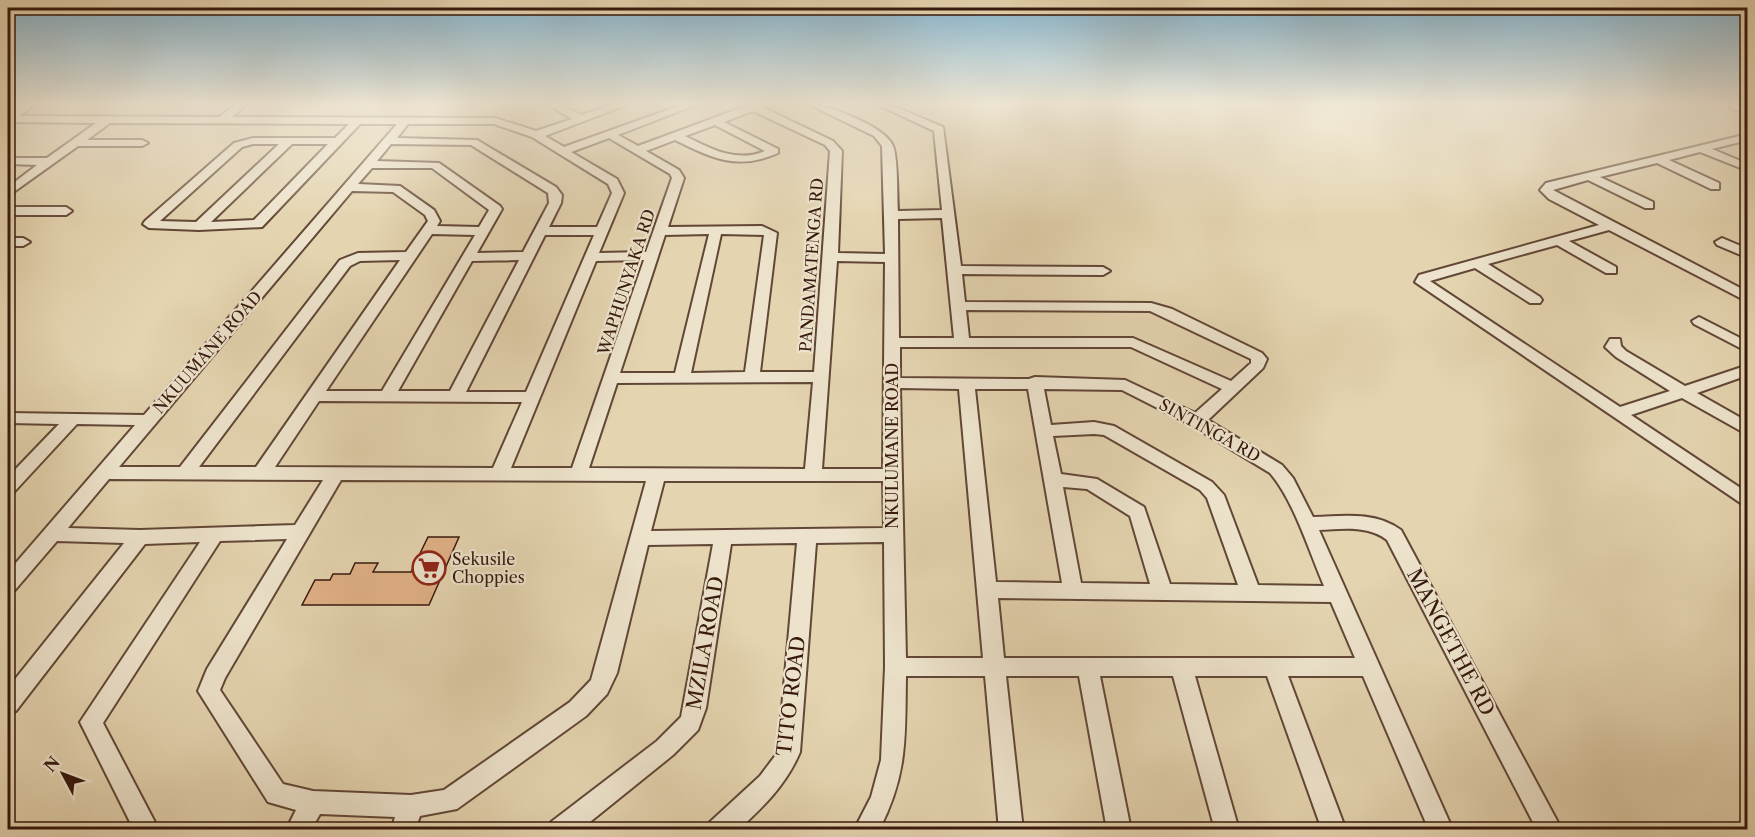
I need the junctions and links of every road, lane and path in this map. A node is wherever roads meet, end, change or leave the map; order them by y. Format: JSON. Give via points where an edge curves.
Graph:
{"nodes":[{"id":1,"x":76,"y":143,"type":"edge"},
{"id":2,"x":245,"y":143,"type":"edge"},
{"id":3,"x":287,"y":143,"type":"edge"},
{"id":4,"x":336,"y":143,"type":"edge"},
{"id":5,"x":387,"y":143,"type":"edge"},
{"id":6,"x":489,"y":143,"type":"edge"},
{"id":7,"x":550,"y":143,"type":"edge"},
{"id":8,"x":584,"y":143,"type":"edge"},
{"id":9,"x":625,"y":143,"type":"edge"},
{"id":10,"x":656,"y":143,"type":"edge"},
{"id":11,"x":691,"y":143,"type":"edge"},
{"id":12,"x":758,"y":143,"type":"edge"},
{"id":13,"x":826,"y":143,"type":"edge"},
{"id":14,"x":886,"y":143,"type":"edge"},
{"id":15,"x":940,"y":143,"type":"edge"},
{"id":16,"x":1725,"y":143,"type":"edge"},
{"id":17,"x":1702,"y":149,"type":"junction"},
{"id":18,"x":637,"y":150,"type":"junction"},
{"id":19,"x":563,"y":151,"type":"junction"},
{"id":20,"x":1658,"y":159,"type":"junction"},
{"id":21,"x":8,"y":161,"type":"edge"},
{"id":22,"x":49,"y":162,"type":"junction"},
{"id":23,"x":369,"y":164,"type":"junction"},
{"id":24,"x":1748,"y":168,"type":"edge"},
{"id":25,"x":1588,"y":176,"type":"junction"},
{"id":26,"x":1714,"y":186,"type":"dead end"},
{"id":27,"x":348,"y":187,"type":"junction"},
{"id":28,"x":9,"y":189,"type":"edge"},
{"id":29,"x":1649,"y":205,"type":"dead end"},
{"id":30,"x":8,"y":212,"type":"edge"},
{"id":31,"x":66,"y":212,"type":"dead end"},
{"id":32,"x":948,"y":214,"type":"junction"},
{"id":33,"x":892,"y":215,"type":"junction"},
{"id":34,"x":199,"y":226,"type":"junction"},
{"id":35,"x":1610,"y":226,"type":"junction"},
{"id":36,"x":430,"y":230,"type":"junction"},
{"id":37,"x":716,"y":230,"type":"junction"},
{"id":38,"x":485,"y":231,"type":"junction"},
{"id":39,"x":542,"y":231,"type":"junction"},
{"id":40,"x":602,"y":231,"type":"junction"},
{"id":41,"x":662,"y":231,"type":"junction"},
{"id":42,"x":1559,"y":241,"type":"junction"},
{"id":43,"x":8,"y":242,"type":"edge"},
{"id":44,"x":23,"y":242,"type":"dead end"},
{"id":45,"x":1722,"y":242,"type":"dead end"},
{"id":46,"x":1748,"y":254,"type":"edge"},
{"id":47,"x":411,"y":256,"type":"junction"},
{"id":48,"x":529,"y":256,"type":"junction"},
{"id":49,"x":653,"y":256,"type":"junction"},
{"id":50,"x":470,"y":257,"type":"junction"},
{"id":51,"x":591,"y":257,"type":"junction"},
{"id":52,"x":831,"y":257,"type":"junction"},
{"id":53,"x":891,"y":258,"type":"junction"},
{"id":54,"x":1476,"y":263,"type":"junction"},
{"id":55,"x":954,"y":270,"type":"junction"},
{"id":56,"x":1611,"y":270,"type":"dead end"},
{"id":57,"x":1103,"y":271,"type":"dead end"},
{"id":58,"x":1748,"y":284,"type":"edge"},
{"id":59,"x":1730,"y":289,"type":"junction"},
{"id":60,"x":1748,"y":298,"type":"edge"},
{"id":61,"x":1535,"y":300,"type":"dead end"},
{"id":62,"x":958,"y":306,"type":"junction"},
{"id":63,"x":1699,"y":321,"type":"dead end"},
{"id":64,"x":891,"y":342,"type":"junction"},
{"id":65,"x":962,"y":342,"type":"junction"},
{"id":66,"x":1615,"y":342,"type":"dead end"},
{"id":67,"x":1748,"y":348,"type":"edge"},
{"id":68,"x":1748,"y":370,"type":"edge"},
{"id":69,"x":752,"y":377,"type":"junction"},
{"id":70,"x":819,"y":377,"type":"junction"},
{"id":71,"x":613,"y":378,"type":"junction"},
{"id":72,"x":682,"y":378,"type":"junction"},
{"id":73,"x":1035,"y":382,"type":"junction"},
{"id":74,"x":892,"y":383,"type":"junction"},
{"id":75,"x":966,"y":383,"type":"junction"},
{"id":76,"x":1232,"y":388,"type":"junction"},
{"id":77,"x":1683,"y":392,"type":"junction"},
{"id":78,"x":315,"y":396,"type":"junction"},
{"id":79,"x":387,"y":396,"type":"junction"},
{"id":80,"x":456,"y":396,"type":"junction"},
{"id":81,"x":531,"y":397,"type":"junction"},
{"id":82,"x":1617,"y":414,"type":"junction"},
{"id":83,"x":8,"y":418,"type":"edge"},
{"id":84,"x":72,"y":420,"type":"junction"},
{"id":85,"x":149,"y":420,"type":"junction"},
{"id":86,"x":1197,"y":421,"type":"junction"},
{"id":87,"x":1748,"y":430,"type":"edge"},
{"id":88,"x":1045,"y":431,"type":"junction"},
{"id":89,"x":104,"y":473,"type":"junction"},
{"id":90,"x":185,"y":473,"type":"junction"},
{"id":91,"x":261,"y":474,"type":"junction"},
{"id":92,"x":892,"y":475,"type":"junction"},
{"id":93,"x":335,"y":476,"type":"junction"},
{"id":94,"x":499,"y":476,"type":"junction"},
{"id":95,"x":578,"y":476,"type":"junction"},
{"id":96,"x":656,"y":476,"type":"junction"},
{"id":97,"x":813,"y":476,"type":"junction"},
{"id":98,"x":1053,"y":480,"type":"junction"},
{"id":99,"x":8,"y":488,"type":"edge"},
{"id":100,"x":1748,"y":502,"type":"edge"},
{"id":101,"x":1307,"y":524,"type":"junction"},
{"id":102,"x":301,"y":532,"type":"junction"},
{"id":103,"x":53,"y":534,"type":"junction"},
{"id":104,"x":893,"y":535,"type":"junction"},
{"id":105,"x":214,"y":536,"type":"junction"},
{"id":106,"x":140,"y":537,"type":"junction"},
{"id":107,"x":807,"y":537,"type":"junction"},
{"id":108,"x":640,"y":538,"type":"junction"},
{"id":109,"x":723,"y":538,"type":"junction"},
{"id":110,"x":8,"y":585,"type":"edge"},
{"id":111,"x":988,"y":590,"type":"junction"},
{"id":112,"x":1073,"y":591,"type":"junction"},
{"id":113,"x":1162,"y":591,"type":"junction"},
{"id":114,"x":1251,"y":593,"type":"junction"},
{"id":115,"x":1338,"y":594,"type":"junction"},
{"id":116,"x":994,"y":666,"type":"junction"},
{"id":117,"x":896,"y":667,"type":"junction"},
{"id":118,"x":1088,"y":668,"type":"junction"},
{"id":119,"x":1369,"y":668,"type":"junction"},
{"id":120,"x":1182,"y":669,"type":"junction"},
{"id":121,"x":1275,"y":669,"type":"junction"},
{"id":122,"x":8,"y":704,"type":"edge"},
{"id":123,"x":313,"y":802,"type":"junction"},
{"id":124,"x":411,"y":806,"type":"junction"},
{"id":125,"x":724,"y":828,"type":"edge"},
{"id":126,"x":147,"y":830,"type":"edge"},
{"id":127,"x":298,"y":830,"type":"edge"},
{"id":128,"x":403,"y":830,"type":"edge"},
{"id":129,"x":560,"y":830,"type":"edge"},
{"id":130,"x":866,"y":830,"type":"edge"},
{"id":131,"x":1011,"y":830,"type":"edge"},
{"id":132,"x":1119,"y":830,"type":"edge"},
{"id":133,"x":1227,"y":830,"type":"edge"},
{"id":134,"x":1334,"y":830,"type":"edge"},
{"id":135,"x":1441,"y":830,"type":"edge"},
{"id":136,"x":1550,"y":830,"type":"edge"}],
"edges":[{"from":1,"to":22,"type":"street"},
{"from":2,"to":34,"type":"street","via":[[238,145],[149,224]]},
{"from":3,"to":34,"type":"street"},
{"from":4,"to":34,"type":"street","via":[[258,224]]},
{"from":5,"to":23,"type":"street","name":"NKUUMANE ROAD"},
{"from":6,"to":39,"type":"street","via":[[554,192],[555,202]]},
{"from":7,"to":19,"type":"street"},
{"from":8,"to":19,"type":"street"},
{"from":9,"to":18,"type":"street","name":"WAPHUNYAKA RD"},
{"from":10,"to":18,"type":"street"},
{"from":11,"to":12,"type":"street","via":[[724,159],[774,151]]},
{"from":13,"to":52,"type":"street","name":"PANDAMATENGA RD","via":[[835,148]]},
{"from":14,"to":33,"type":"street","name":"NKULUMANE ROAD"},
{"from":15,"to":32,"type":"street"},
{"from":16,"to":17,"type":"street"},
{"from":17,"to":20,"type":"street"},
{"from":17,"to":24,"type":"street"},
{"from":18,"to":41,"type":"street","name":"WAPHUNYAKA RD","via":[[678,176]]},
{"from":19,"to":40,"type":"street","via":[[618,187]]},
{"from":20,"to":25,"type":"street"},
{"from":20,"to":26,"type":"street"},
{"from":21,"to":22,"type":"street"},
{"from":22,"to":28,"type":"street"},
{"from":23,"to":27,"type":"street","name":"NKUUMANE ROAD"},
{"from":23,"to":38,"type":"street","via":[[437,166],[496,207]]},
{"from":25,"to":29,"type":"street"},
{"from":25,"to":35,"type":"street","via":[[1546,190]]},
{"from":27,"to":36,"type":"street","via":[[399,190],[434,218]]},
{"from":27,"to":85,"type":"street","name":"NKUUMANE ROAD"},
{"from":30,"to":31,"type":"street"},
{"from":32,"to":33,"type":"street"},
{"from":32,"to":55,"type":"street"},
{"from":33,"to":53,"type":"street","name":"NKULUMANE ROAD"},
{"from":35,"to":42,"type":"street"},
{"from":35,"to":59,"type":"street"},
{"from":36,"to":38,"type":"street"},
{"from":36,"to":47,"type":"street"},
{"from":37,"to":41,"type":"street"},
{"from":37,"to":69,"type":"street","via":[[762,230],[772,236]]},
{"from":37,"to":72,"type":"street"},
{"from":38,"to":50,"type":"street"},
{"from":39,"to":40,"type":"street"},
{"from":39,"to":48,"type":"street"},
{"from":40,"to":51,"type":"street"},
{"from":41,"to":49,"type":"street","name":"WAPHUNYAKA RD"},
{"from":42,"to":54,"type":"street"},
{"from":42,"to":56,"type":"street"},
{"from":43,"to":44,"type":"street"},
{"from":45,"to":46,"type":"street"},
{"from":47,"to":78,"type":"street"},
{"from":47,"to":90,"type":"street","via":[[358,257],[345,263]]},
{"from":48,"to":50,"type":"street"},
{"from":48,"to":80,"type":"street"},
{"from":49,"to":51,"type":"street"},
{"from":49,"to":71,"type":"street","name":"WAPHUNYAKA RD"},
{"from":50,"to":79,"type":"street"},
{"from":51,"to":81,"type":"street"},
{"from":52,"to":53,"type":"street"},
{"from":52,"to":70,"type":"street","name":"PANDAMATENGA RD"},
{"from":53,"to":64,"type":"street","name":"NKULUMANE ROAD"},
{"from":54,"to":61,"type":"street"},
{"from":54,"to":82,"type":"street","via":[[1424,278],[1422,282]]},
{"from":55,"to":57,"type":"street"},
{"from":55,"to":62,"type":"street"},
{"from":58,"to":59,"type":"street"},
{"from":59,"to":60,"type":"street"},
{"from":62,"to":65,"type":"street"},
{"from":62,"to":76,"type":"street","via":[[1130,305],[1162,310],[1257,356],[1258,365]]},
{"from":63,"to":67,"type":"street"},
{"from":64,"to":65,"type":"street"},
{"from":64,"to":74,"type":"street","name":"NKULUMANE ROAD"},
{"from":65,"to":76,"type":"street","via":[[1139,344]]},
{"from":66,"to":77,"type":"street","via":[[1613,347],[1621,354]]},
{"from":68,"to":77,"type":"street"},
{"from":69,"to":70,"type":"street"},
{"from":69,"to":72,"type":"street"},
{"from":70,"to":97,"type":"street","name":"PANDAMATENGA RD"},
{"from":71,"to":72,"type":"street"},
{"from":71,"to":95,"type":"street","name":"WAPHUNYAKA RD"},
{"from":73,"to":75,"type":"street","name":"SINTINGA RD"},
{"from":73,"to":86,"type":"street","name":"SINTINGA RD","via":[[1125,385]]},
{"from":73,"to":88,"type":"street"},
{"from":74,"to":75,"type":"street","name":"SINTINGA RD"},
{"from":74,"to":92,"type":"street","name":"NKULUMANE ROAD"},
{"from":75,"to":111,"type":"street"},
{"from":76,"to":86,"type":"street"},
{"from":77,"to":82,"type":"street"},
{"from":77,"to":87,"type":"street"},
{"from":78,"to":79,"type":"street"},
{"from":78,"to":91,"type":"street"},
{"from":79,"to":80,"type":"street"},
{"from":80,"to":81,"type":"street"},
{"from":81,"to":94,"type":"street"},
{"from":82,"to":100,"type":"street"},
{"from":83,"to":84,"type":"street"},
{"from":84,"to":85,"type":"street"},
{"from":84,"to":99,"type":"street"},
{"from":85,"to":89,"type":"street","name":"NKUUMANE ROAD"},
{"from":86,"to":101,"type":"street","name":"SINTINGA RD","via":[[1276,469]]},
{"from":88,"to":98,"type":"street"},
{"from":88,"to":114,"type":"street","via":[[1108,430],[1206,486],[1215,495]]},
{"from":89,"to":90,"type":"street"},
{"from":89,"to":103,"type":"street","name":"NKUUMANE ROAD"},
{"from":90,"to":91,"type":"street"},
{"from":91,"to":93,"type":"street"},
{"from":92,"to":97,"type":"street"},
{"from":92,"to":104,"type":"street","name":"NKULUMANE ROAD"},
{"from":93,"to":94,"type":"street"},
{"from":93,"to":102,"type":"street"},
{"from":94,"to":95,"type":"street"},
{"from":95,"to":96,"type":"street"},
{"from":96,"to":97,"type":"street"},
{"from":96,"to":108,"type":"street"},
{"from":98,"to":112,"type":"street"},
{"from":98,"to":113,"type":"street","via":[[1091,483],[1138,512]]},
{"from":101,"to":115,"type":"street","name":"SINTINGA RD"},
{"from":101,"to":136,"type":"street","name":"MANGETHE RD","via":[[1376,525],[1394,536]]},
{"from":102,"to":105,"type":"street"},
{"from":102,"to":123,"type":"street","via":[[209,691],[270,790],[276,795]]},
{"from":103,"to":106,"type":"street"},
{"from":103,"to":110,"type":"street","name":"NKUUMANE ROAD"},
{"from":104,"to":107,"type":"street"},
{"from":104,"to":117,"type":"street","name":"NKULUMANE ROAD"},
{"from":105,"to":106,"type":"street"},
{"from":105,"to":126,"type":"street","via":[[91,722]]},
{"from":106,"to":122,"type":"street"},
{"from":107,"to":109,"type":"street"},
{"from":107,"to":125,"type":"street","name":"TITO ROAD","via":[[789,752],[776,775]]},
{"from":108,"to":109,"type":"street"},
{"from":108,"to":124,"type":"street","via":[[600,687],[578,709],[449,801]]},
{"from":109,"to":129,"type":"street","name":"MZILA ROAD","via":[[690,723],[665,748]]},
{"from":111,"to":112,"type":"street"},
{"from":111,"to":116,"type":"street"},
{"from":112,"to":113,"type":"street"},
{"from":113,"to":114,"type":"street"},
{"from":114,"to":115,"type":"street"},
{"from":115,"to":119,"type":"street","name":"SINTINGA RD"},
{"from":116,"to":117,"type":"street"},
{"from":116,"to":118,"type":"street"},
{"from":116,"to":131,"type":"street"},
{"from":117,"to":130,"type":"street","name":"NKULUMANE ROAD","via":[[893,760],[882,800]]},
{"from":118,"to":120,"type":"street"},
{"from":118,"to":132,"type":"street"},
{"from":119,"to":121,"type":"street"},
{"from":119,"to":135,"type":"street","name":"SINTINGA RD"},
{"from":120,"to":121,"type":"street"},
{"from":120,"to":133,"type":"street"},
{"from":121,"to":134,"type":"street"},
{"from":123,"to":124,"type":"street"},
{"from":123,"to":127,"type":"street"},
{"from":124,"to":128,"type":"street"}]}
